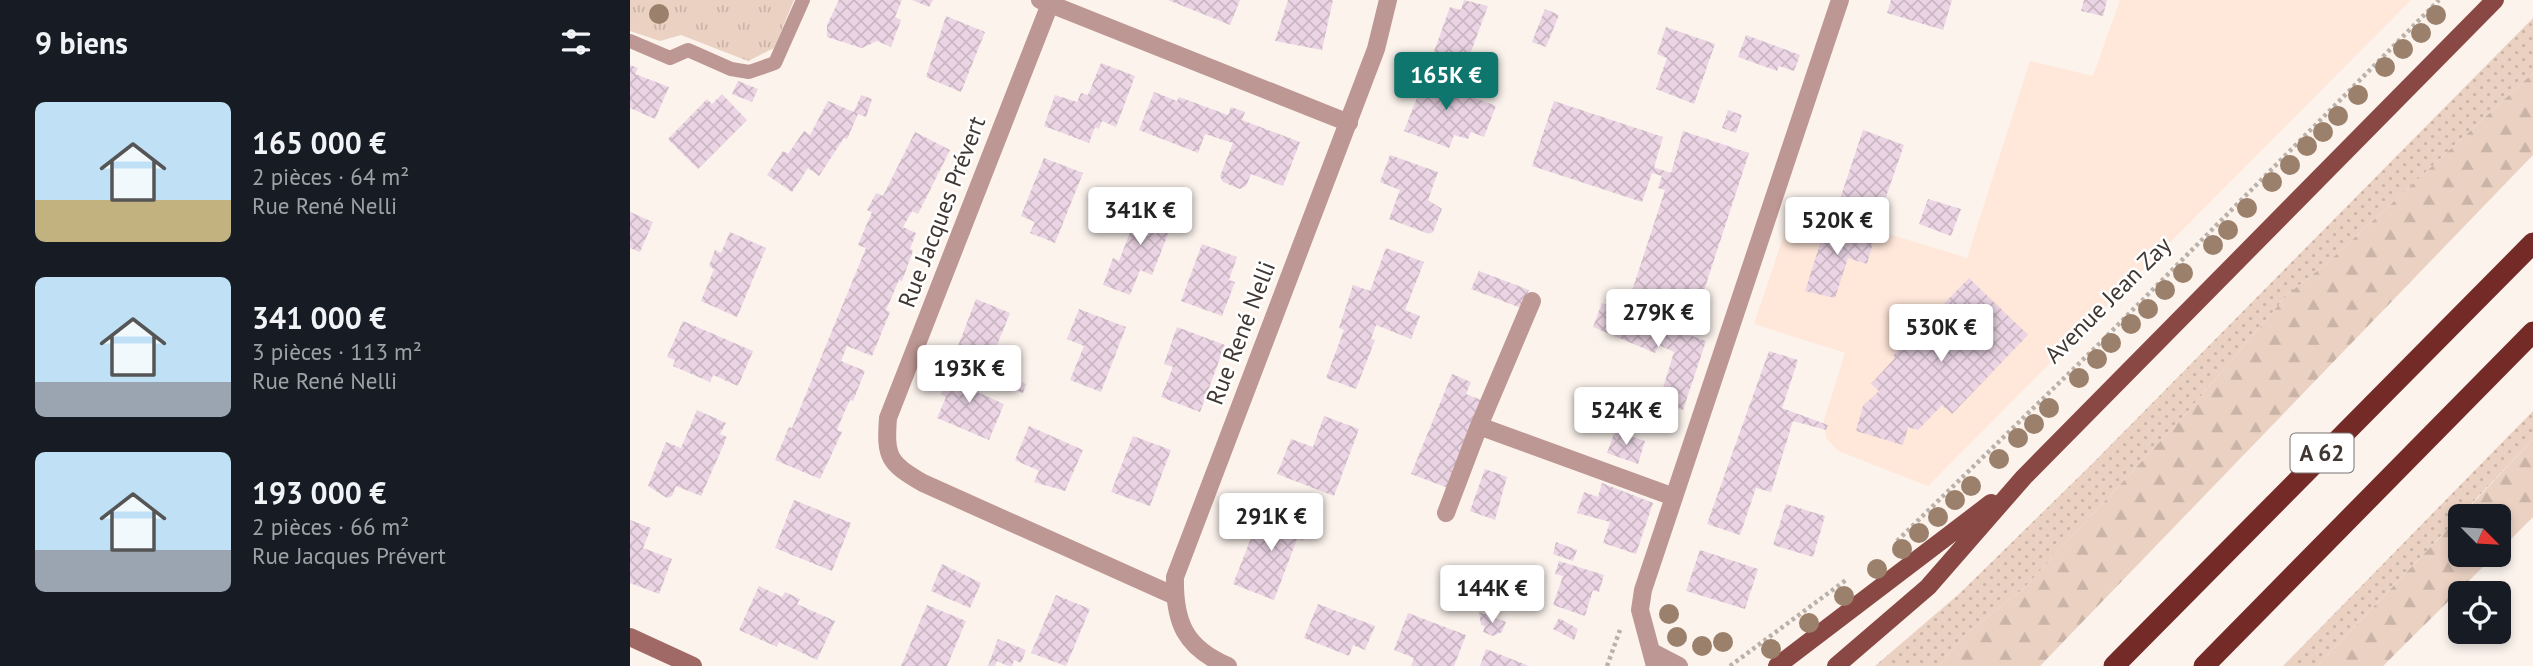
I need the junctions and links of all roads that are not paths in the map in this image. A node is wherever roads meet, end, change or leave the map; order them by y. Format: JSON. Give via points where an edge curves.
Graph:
{"nodes":[{"id":1,"x":803,"y":0,"type":"edge"},
{"id":2,"x":1388,"y":0,"type":"edge"},
{"id":3,"x":1840,"y":0,"type":"edge"},
{"id":4,"x":2495,"y":0,"type":"edge"},
{"id":5,"x":1045,"y":2,"type":"edge"},
{"id":6,"x":630,"y":41,"type":"edge"},
{"id":7,"x":1349,"y":124,"type":"junction"},
{"id":8,"x":2533,"y":243,"type":"edge"},
{"id":9,"x":1532,"y":301,"type":"dead end"},
{"id":10,"x":2533,"y":332,"type":"edge"},
{"id":11,"x":1479,"y":426,"type":"junction"},
{"id":12,"x":2024,"y":477,"type":"junction"},
{"id":13,"x":1674,"y":497,"type":"junction"},
{"id":14,"x":1446,"y":513,"type":"dead end"},
{"id":15,"x":1175,"y":596,"type":"junction"},
{"id":16,"x":630,"y":636,"type":"edge"},
{"id":17,"x":1655,"y":659,"type":"edge"},
{"id":18,"x":693,"y":666,"type":"edge"},
{"id":19,"x":1228,"y":666,"type":"edge"},
{"id":20,"x":1641,"y":666,"type":"edge"},
{"id":21,"x":1679,"y":666,"type":"edge"},
{"id":22,"x":1777,"y":666,"type":"edge"},
{"id":23,"x":1836,"y":666,"type":"edge"},
{"id":24,"x":2115,"y":666,"type":"edge"},
{"id":25,"x":2204,"y":666,"type":"edge"}],
"edges":[{"from":1,"to":6,"type":"lane","via":[[775,63],[749,72],[688,50],[670,58]]},
{"from":2,"to":7,"type":"street","name":"Rue René Nelli"},
{"from":3,"to":13,"type":"street"},
{"from":4,"to":12,"type":"main road"},
{"from":5,"to":7,"type":"street"},
{"from":5,"to":15,"type":"street","name":"Rue Jacques Prévert","via":[[888,418],[888,455],[896,467],[923,482]]},
{"from":7,"to":15,"type":"street","name":"Rue René Nelli","via":[[1189,536],[1175,577]]},
{"from":8,"to":24,"type":"highway","number":"A 62"},
{"from":9,"to":11,"type":"street"},
{"from":10,"to":25,"type":"highway","number":"A 62"},
{"from":11,"to":13,"type":"street"},
{"from":11,"to":14,"type":"street"},
{"from":12,"to":22,"type":"main road"},
{"from":12,"to":23,"type":"main road","via":[[1928,587]]},
{"from":13,"to":17,"type":"street","via":[[1640,610]]},
{"from":15,"to":19,"type":"street","name":"Rue René Nelli","via":[[1175,612],[1193,643]]},
{"from":16,"to":18,"type":"main road"},
{"from":17,"to":20,"type":"street"},
{"from":17,"to":21,"type":"street"}]}
